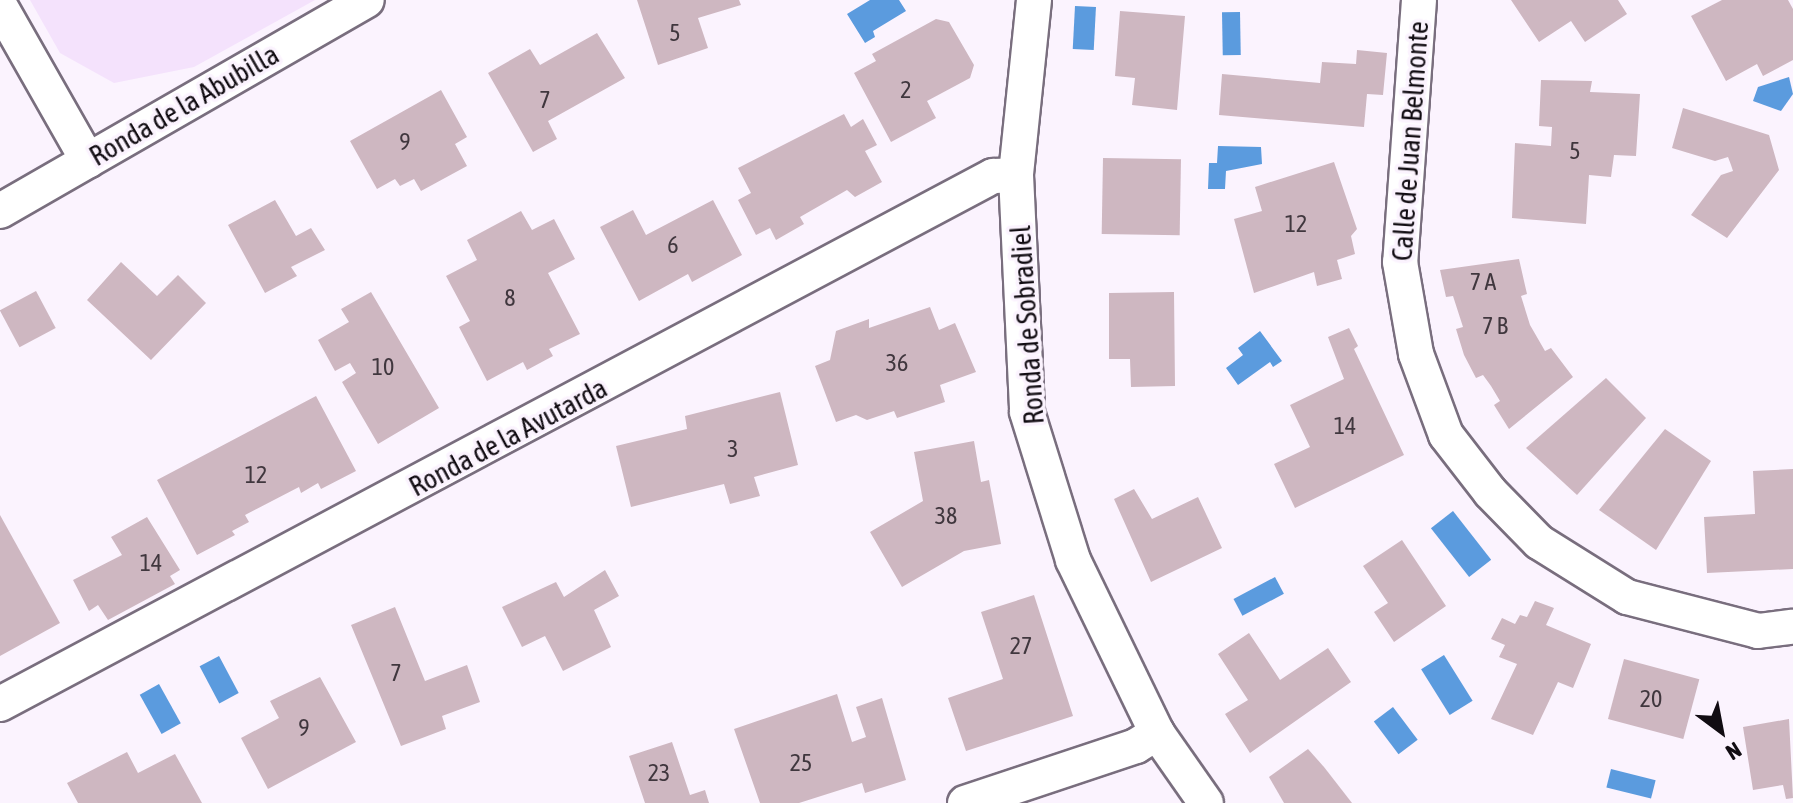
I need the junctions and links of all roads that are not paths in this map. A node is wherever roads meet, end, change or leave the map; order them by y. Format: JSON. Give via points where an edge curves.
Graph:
{"nodes":[{"id":1,"x":367,"y":0,"type":"edge"},
{"id":2,"x":1034,"y":0,"type":"edge"},
{"id":3,"x":1419,"y":0,"type":"edge"},
{"id":4,"x":0,"y":6,"type":"edge"},
{"id":5,"x":88,"y":161,"type":"junction"},
{"id":6,"x":1016,"y":175,"type":"junction"},
{"id":7,"x":0,"y":211,"type":"edge"},
{"id":8,"x":1793,"y":627,"type":"edge"},
{"id":9,"x":0,"y":704,"type":"edge"},
{"id":10,"x":1157,"y":733,"type":"junction"},
{"id":11,"x":965,"y":803,"type":"edge"},
{"id":12,"x":1206,"y":803,"type":"edge"}],
"edges":[{"from":1,"to":5,"type":"street","name":"Ronda de la Abubilla"},
{"from":2,"to":6,"type":"street","name":"Ronda de Sobradiel"},
{"from":3,"to":8,"type":"street","name":"Calle de Juan Belmonte","via":[[1400,262],[1416,354],[1446,435],[1490,492],[1539,542],[1627,597],[1758,631]]},
{"from":4,"to":5,"type":"street"},
{"from":5,"to":7,"type":"street","name":"Ronda de la Abubilla"},
{"from":6,"to":9,"type":"street","name":"Ronda de la Avutarda","via":[[993,176]]},
{"from":6,"to":10,"type":"street","name":"Ronda de Sobradiel","via":[[1027,412],[1073,560]]},
{"from":10,"to":11,"type":"street","via":[[1136,746]]},
{"from":10,"to":12,"type":"street","name":"Ronda de Sobradiel"}]}
